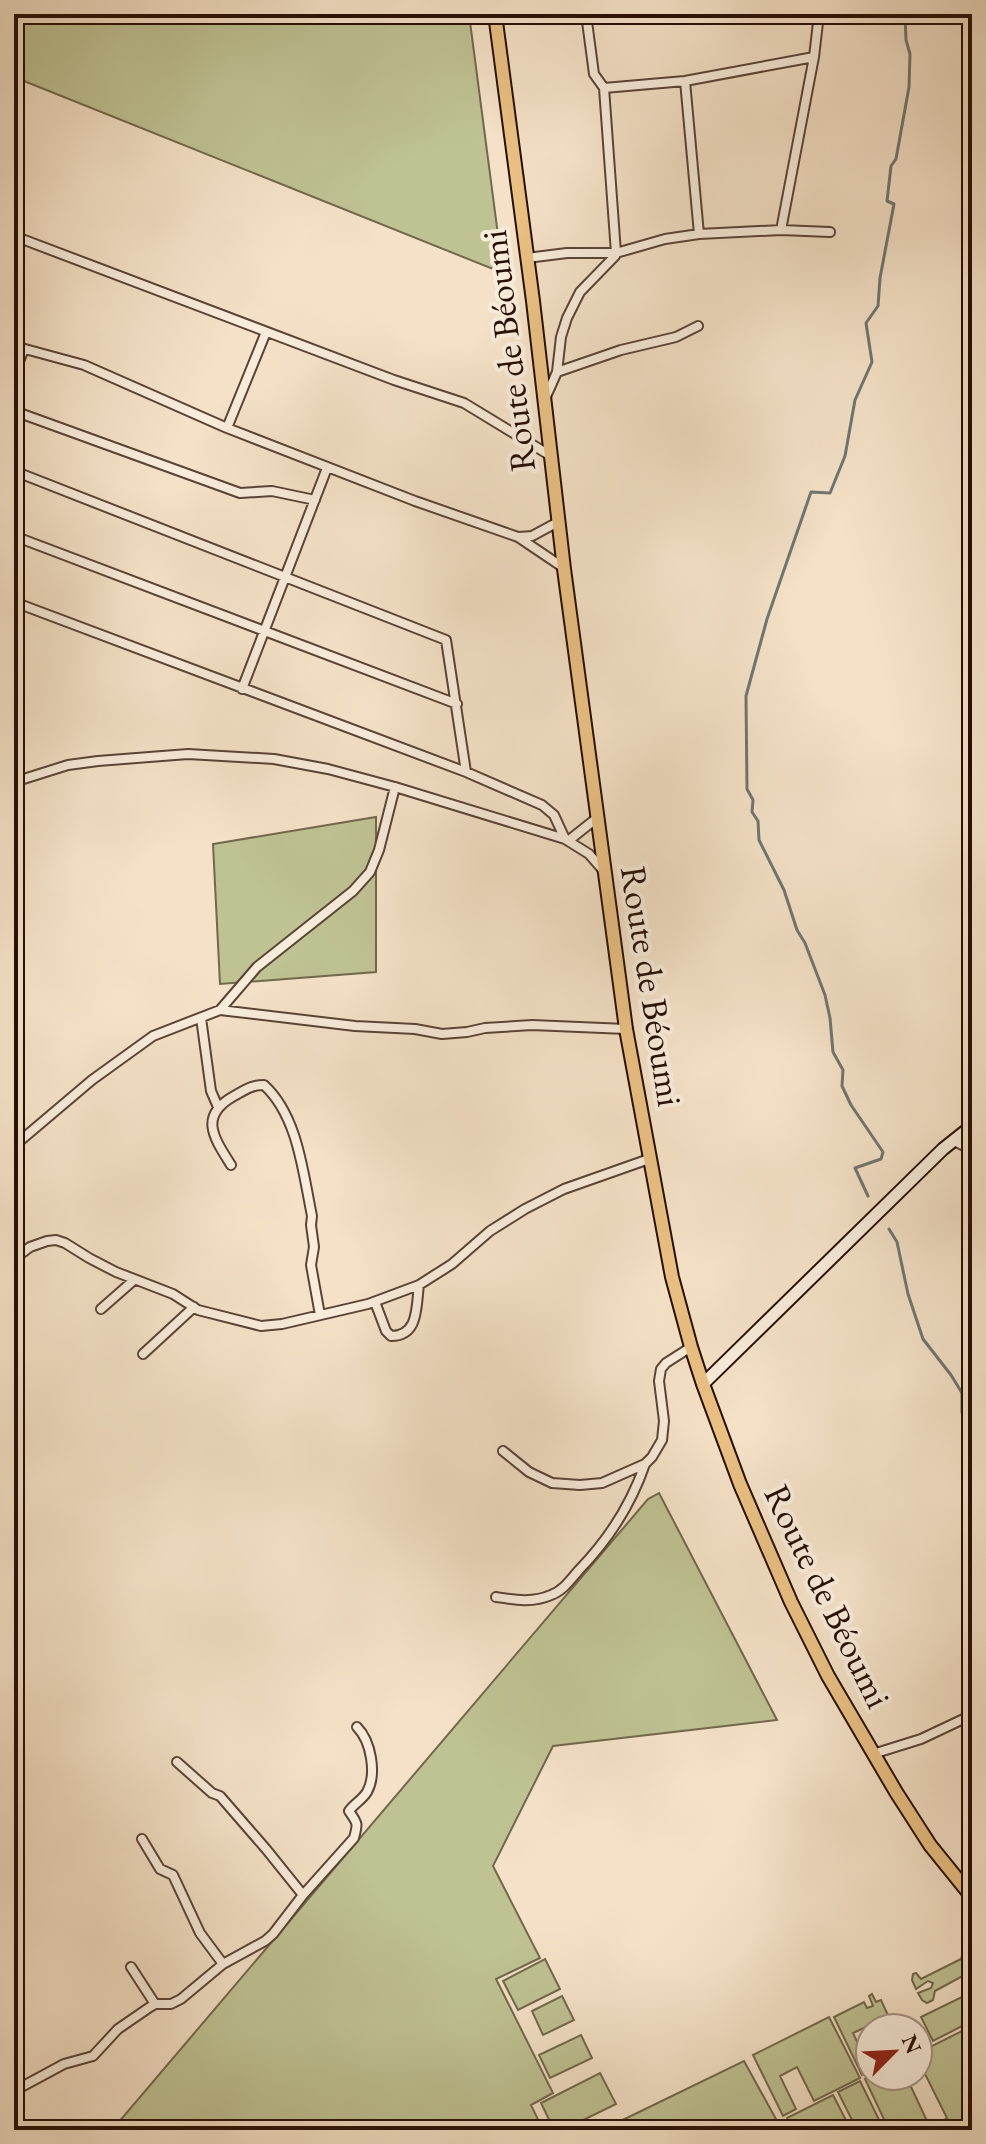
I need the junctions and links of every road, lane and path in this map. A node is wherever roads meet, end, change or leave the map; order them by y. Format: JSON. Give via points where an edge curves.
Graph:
{"nodes":[{"id":1,"x":495,"y":14,"type":"edge"},
{"id":2,"x":586,"y":14,"type":"edge"},
{"id":3,"x":819,"y":14,"type":"edge"},
{"id":4,"x":814,"y":57,"type":"junction"},
{"id":5,"x":685,"y":81,"type":"junction"},
{"id":6,"x":604,"y":88,"type":"junction"},
{"id":7,"x":781,"y":230,"type":"junction"},
{"id":8,"x":830,"y":232,"type":"dead end"},
{"id":9,"x":699,"y":234,"type":"junction"},
{"id":10,"x":14,"y":236,"type":"edge"},
{"id":11,"x":616,"y":253,"type":"junction"},
{"id":12,"x":527,"y":258,"type":"junction"},
{"id":13,"x":698,"y":326,"type":"dead end"},
{"id":14,"x":266,"y":332,"type":"junction"},
{"id":15,"x":14,"y":346,"type":"edge"},
{"id":16,"x":24,"y":349,"type":"junction"},
{"id":17,"x":557,"y":372,"type":"junction"},
{"id":18,"x":14,"y":374,"type":"edge"},
{"id":19,"x":545,"y":400,"type":"junction"},
{"id":20,"x":14,"y":411,"type":"edge"},
{"id":21,"x":227,"y":428,"type":"junction"},
{"id":22,"x":551,"y":456,"type":"junction"},
{"id":23,"x":327,"y":468,"type":"junction"},
{"id":24,"x":14,"y":471,"type":"edge"},
{"id":25,"x":315,"y":500,"type":"junction"},
{"id":26,"x":558,"y":522,"type":"junction"},
{"id":27,"x":14,"y":536,"type":"edge"},
{"id":28,"x":518,"y":537,"type":"junction"},
{"id":29,"x":564,"y":569,"type":"junction"},
{"id":30,"x":284,"y":578,"type":"junction"},
{"id":31,"x":14,"y":602,"type":"edge"},
{"id":32,"x":265,"y":633,"type":"junction"},
{"id":33,"x":242,"y":689,"type":"junction"},
{"id":34,"x":457,"y":704,"type":"junction"},
{"id":35,"x":466,"y":772,"type":"junction"},
{"id":36,"x":14,"y":782,"type":"edge"},
{"id":37,"x":395,"y":787,"type":"junction"},
{"id":38,"x":597,"y":818,"type":"junction"},
{"id":39,"x":567,"y":840,"type":"junction"},
{"id":40,"x":604,"y":870,"type":"junction"},
{"id":41,"x":220,"y":1010,"type":"junction"},
{"id":42,"x":201,"y":1018,"type":"junction"},
{"id":43,"x":626,"y":1029,"type":"junction"},
{"id":44,"x":218,"y":1107,"type":"junction"},
{"id":45,"x":972,"y":1126,"type":"edge"},
{"id":46,"x":954,"y":1141,"type":"junction"},
{"id":47,"x":14,"y":1146,"type":"edge"},
{"id":48,"x":972,"y":1148,"type":"edge"},
{"id":49,"x":649,"y":1159,"type":"junction"},
{"id":50,"x":231,"y":1165,"type":"dead end"},
{"id":51,"x":14,"y":1259,"type":"edge"},
{"id":52,"x":134,"y":1280,"type":"junction"},
{"id":53,"x":419,"y":1285,"type":"junction"},
{"id":54,"x":375,"y":1302,"type":"junction"},
{"id":55,"x":194,"y":1307,"type":"junction"},
{"id":56,"x":101,"y":1309,"type":"dead end"},
{"id":57,"x":320,"y":1315,"type":"junction"},
{"id":58,"x":691,"y":1347,"type":"junction"},
{"id":59,"x":143,"y":1354,"type":"dead end"},
{"id":60,"x":703,"y":1384,"type":"junction"},
{"id":61,"x":503,"y":1451,"type":"dead end"},
{"id":62,"x":645,"y":1464,"type":"junction"},
{"id":63,"x":496,"y":1597,"type":"dead end"},
{"id":64,"x":972,"y":1715,"type":"edge"},
{"id":65,"x":357,"y":1727,"type":"dead end"},
{"id":66,"x":873,"y":1754,"type":"junction"},
{"id":67,"x":177,"y":1762,"type":"dead end"},
{"id":68,"x":142,"y":1839,"type":"dead end"},
{"id":69,"x":303,"y":1895,"type":"junction"},
{"id":70,"x":972,"y":1897,"type":"edge"},
{"id":71,"x":223,"y":1964,"type":"junction"},
{"id":72,"x":131,"y":1967,"type":"dead end"},
{"id":73,"x":155,"y":2004,"type":"junction"},
{"id":74,"x":14,"y":2091,"type":"edge"}],
"edges":[{"from":1,"to":12,"type":"main road","name":"Route de Béoumi"},
{"from":2,"to":6,"type":"street","via":[[594,74]]},
{"from":3,"to":4,"type":"street"},
{"from":4,"to":5,"type":"street"},
{"from":4,"to":7,"type":"street"},
{"from":5,"to":6,"type":"street"},
{"from":5,"to":9,"type":"street"},
{"from":6,"to":11,"type":"street"},
{"from":7,"to":8,"type":"street"},
{"from":7,"to":9,"type":"street"},
{"from":9,"to":11,"type":"street"},
{"from":10,"to":14,"type":"street"},
{"from":11,"to":12,"type":"street"},
{"from":11,"to":17,"type":"street","via":[[580,292],[567,318]]},
{"from":12,"to":19,"type":"main road","name":"Route de Béoumi"},
{"from":13,"to":17,"type":"street"},
{"from":14,"to":21,"type":"street"},
{"from":14,"to":22,"type":"street","via":[[464,403]]},
{"from":15,"to":16,"type":"street"},
{"from":16,"to":18,"type":"street"},
{"from":16,"to":21,"type":"street","via":[[84,365]]},
{"from":17,"to":19,"type":"street"},
{"from":19,"to":22,"type":"main road","name":"Route de Béoumi"},
{"from":20,"to":25,"type":"street","via":[[240,493],[272,491]]},
{"from":21,"to":23,"type":"street"},
{"from":22,"to":26,"type":"main road","name":"Route de Béoumi"},
{"from":23,"to":25,"type":"street"},
{"from":23,"to":28,"type":"street"},
{"from":24,"to":30,"type":"street"},
{"from":25,"to":30,"type":"street"},
{"from":26,"to":28,"type":"street"},
{"from":26,"to":29,"type":"main road","name":"Route de Béoumi"},
{"from":27,"to":32,"type":"street"},
{"from":28,"to":29,"type":"street"},
{"from":29,"to":38,"type":"main road","name":"Route de Béoumi"},
{"from":30,"to":32,"type":"street"},
{"from":30,"to":34,"type":"street","via":[[446,640]]},
{"from":31,"to":33,"type":"street"},
{"from":32,"to":33,"type":"street"},
{"from":32,"to":34,"type":"street"},
{"from":33,"to":35,"type":"street"},
{"from":34,"to":35,"type":"street"},
{"from":35,"to":39,"type":"street","via":[[542,805]]},
{"from":36,"to":37,"type":"street","via":[[68,765],[188,754],[274,759]]},
{"from":37,"to":39,"type":"street"},
{"from":37,"to":41,"type":"street","via":[[370,872],[257,967]]},
{"from":38,"to":39,"type":"street"},
{"from":38,"to":40,"type":"main road","name":"Route de Béoumi"},
{"from":39,"to":40,"type":"street"},
{"from":40,"to":43,"type":"main road","name":"Route de Béoumi"},
{"from":41,"to":42,"type":"street"},
{"from":41,"to":43,"type":"street","via":[[442,1034],[532,1025]]},
{"from":42,"to":44,"type":"street"},
{"from":42,"to":47,"type":"street","via":[[153,1036]]},
{"from":43,"to":49,"type":"main road","name":"Route de Béoumi"},
{"from":44,"to":50,"type":"street","via":[[214,1137]]},
{"from":44,"to":57,"type":"street","via":[[252,1085],[264,1085],[275,1095],[295,1136],[312,1216],[311,1265]]},
{"from":45,"to":46,"type":"main road"},
{"from":46,"to":48,"type":"street"},
{"from":46,"to":60,"type":"main road"},
{"from":49,"to":53,"type":"street","via":[[525,1209]]},
{"from":49,"to":58,"type":"main road","name":"Route de Béoumi"},
{"from":51,"to":52,"type":"street","via":[[30,1247],[56,1240]]},
{"from":52,"to":55,"type":"street"},
{"from":52,"to":56,"type":"street"},
{"from":53,"to":54,"type":"street"},
{"from":53,"to":54,"type":"street","via":[[415,1314],[404,1334],[391,1336],[386,1331]]},
{"from":54,"to":57,"type":"street"},
{"from":55,"to":57,"type":"street","via":[[261,1326]]},
{"from":55,"to":59,"type":"street"},
{"from":58,"to":60,"type":"main road","name":"Route de Béoumi"},
{"from":58,"to":62,"type":"street","via":[[661,1369],[662,1440]]},
{"from":60,"to":66,"type":"main road","name":"Route de Béoumi","via":[[779,1577]]},
{"from":61,"to":62,"type":"street","via":[[552,1483],[602,1483]]},
{"from":62,"to":63,"type":"street","via":[[621,1517],[568,1583],[554,1595],[536,1600]]},
{"from":64,"to":66,"type":"street"},
{"from":65,"to":69,"type":"street","via":[[369,1746],[371,1762],[368,1791],[349,1811],[358,1829]]},
{"from":66,"to":70,"type":"main road","name":"Route de Béoumi","via":[[930,1845]]},
{"from":67,"to":69,"type":"street","via":[[220,1796]]},
{"from":68,"to":71,"type":"street","via":[[160,1869],[173,1875],[200,1933]]},
{"from":69,"to":71,"type":"street","via":[[273,1934]]},
{"from":71,"to":73,"type":"street","via":[[181,1999]]},
{"from":72,"to":73,"type":"street"},
{"from":73,"to":74,"type":"street","via":[[118,2029],[93,2056],[64,2064]]}]}
